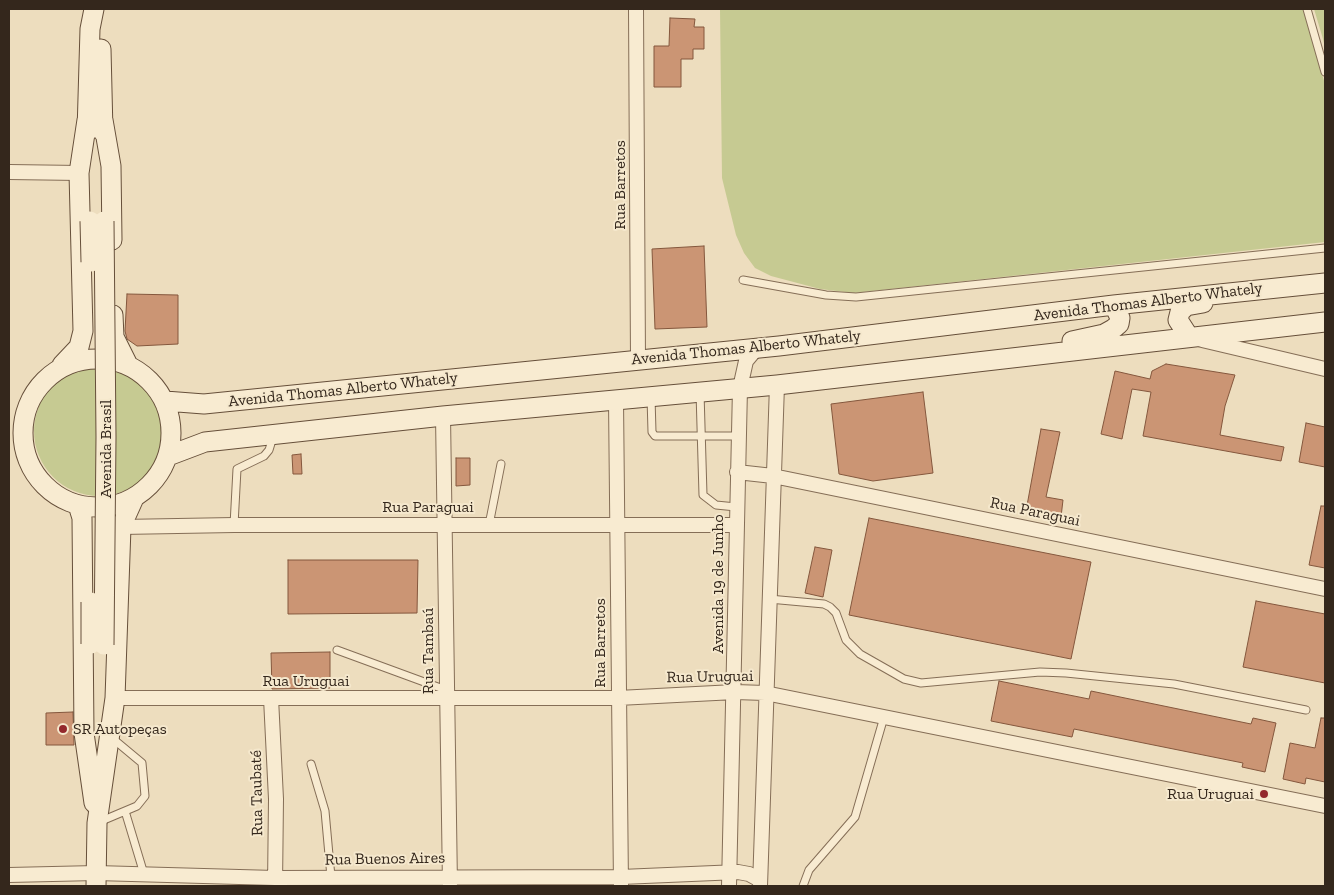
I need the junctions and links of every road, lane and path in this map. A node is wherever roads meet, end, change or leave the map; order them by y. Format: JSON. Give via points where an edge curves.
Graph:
{"nodes":[{"id":1,"x":95,"y":9,"type":"edge"},
{"id":2,"x":636,"y":9,"type":"edge"},
{"id":3,"x":1307,"y":9,"type":"edge"},
{"id":4,"x":1325,"y":72,"type":"edge"},
{"id":5,"x":95,"y":120,"type":"junction"},
{"id":6,"x":9,"y":172,"type":"edge"},
{"id":7,"x":79,"y":173,"type":"junction"},
{"id":8,"x":1325,"y":248,"type":"edge"},
{"id":9,"x":743,"y":280,"type":"dead end"},
{"id":10,"x":1325,"y":282,"type":"edge"},
{"id":11,"x":1258,"y":289,"type":"junction"},
{"id":12,"x":1114,"y":305,"type":"junction"},
{"id":13,"x":1325,"y":322,"type":"edge"},
{"id":14,"x":1189,"y":337,"type":"junction"},
{"id":15,"x":757,"y":348,"type":"junction"},
{"id":16,"x":1016,"y":358,"type":"junction"},
{"id":17,"x":638,"y":360,"type":"junction"},
{"id":18,"x":128,"y":364,"type":"junction"},
{"id":19,"x":1325,"y":369,"type":"edge"},
{"id":20,"x":53,"y":372,"type":"junction"},
{"id":21,"x":777,"y":385,"type":"junction"},
{"id":22,"x":740,"y":388,"type":"junction"},
{"id":23,"x":700,"y":392,"type":"junction"},
{"id":24,"x":651,"y":397,"type":"junction"},
{"id":25,"x":616,"y":400,"type":"junction"},
{"id":26,"x":165,"y":401,"type":"junction"},
{"id":27,"x":27,"y":406,"type":"junction"},
{"id":28,"x":9,"y":414,"type":"edge"},
{"id":29,"x":443,"y":416,"type":"junction"},
{"id":30,"x":274,"y":434,"type":"junction"},
{"id":31,"x":701,"y":435,"type":"junction"},
{"id":32,"x":738,"y":436,"type":"junction"},
{"id":33,"x":16,"y":446,"type":"edge"},
{"id":34,"x":168,"y":456,"type":"junction"},
{"id":35,"x":501,"y":464,"type":"dead end"},
{"id":36,"x":737,"y":472,"type":"junction"},
{"id":37,"x":772,"y":476,"type":"junction"},
{"id":38,"x":134,"y":498,"type":"junction"},
{"id":39,"x":78,"y":505,"type":"junction"},
{"id":40,"x":736,"y":507,"type":"junction"},
{"id":41,"x":234,"y":525,"type":"junction"},
{"id":42,"x":445,"y":525,"type":"junction"},
{"id":43,"x":490,"y":525,"type":"junction"},
{"id":44,"x":618,"y":525,"type":"junction"},
{"id":45,"x":735,"y":525,"type":"junction"},
{"id":46,"x":121,"y":527,"type":"junction"},
{"id":47,"x":1325,"y":589,"type":"edge"},
{"id":48,"x":768,"y":599,"type":"junction"},
{"id":49,"x":337,"y":650,"type":"dead end"},
{"id":50,"x":735,"y":692,"type":"junction"},
{"id":51,"x":765,"y":693,"type":"junction"},
{"id":52,"x":446,"y":694,"type":"junction"},
{"id":53,"x":115,"y":698,"type":"junction"},
{"id":54,"x":271,"y":698,"type":"junction"},
{"id":55,"x":618,"y":698,"type":"junction"},
{"id":56,"x":1306,"y":710,"type":"dead end"},
{"id":57,"x":884,"y":717,"type":"junction"},
{"id":58,"x":110,"y":737,"type":"junction"},
{"id":59,"x":311,"y":764,"type":"dead end"},
{"id":60,"x":97,"y":778,"type":"junction"},
{"id":61,"x":1325,"y":806,"type":"edge"},
{"id":62,"x":125,"y":811,"type":"junction"},
{"id":63,"x":97,"y":823,"type":"junction"},
{"id":64,"x":144,"y":874,"type":"junction"},
{"id":65,"x":9,"y":875,"type":"edge"},
{"id":66,"x":331,"y":877,"type":"junction"},
{"id":67,"x":96,"y":880,"type":"edge"},
{"id":68,"x":729,"y":880,"type":"edge"},
{"id":69,"x":450,"y":881,"type":"edge"},
{"id":70,"x":275,"y":882,"type":"edge"},
{"id":71,"x":621,"y":882,"type":"edge"},
{"id":72,"x":760,"y":883,"type":"edge"},
{"id":73,"x":803,"y":886,"type":"edge"}],
"edges":[{"from":1,"to":5,"type":"main road","name":"Avenida Brasil","via":[[90,29]]},
{"from":2,"to":17,"type":"street","name":"Rua Barretos"},
{"from":3,"to":4,"type":"lane"},
{"from":5,"to":7,"type":"main road","name":"Avenida Brasil"},
{"from":5,"to":18,"type":"main road","name":"Avenida Brasil","via":[[111,166],[114,338]]},
{"from":5,"to":60,"type":"main road","name":"Avenida Brasil","bridge":true},
{"from":6,"to":7,"type":"street"},
{"from":7,"to":20,"type":"main road","name":"Avenida Brasil","via":[[83,331],[75,354]]},
{"from":8,"to":9,"type":"lane","via":[[856,297]]},
{"from":10,"to":11,"type":"main road","name":"Avenida Thomas Alberto Whately"},
{"from":11,"to":12,"type":"main road","name":"Avenida Thomas Alberto Whately"},
{"from":11,"to":14,"type":"main road","via":[[1186,306],[1178,320]]},
{"from":12,"to":15,"type":"main road","name":"Avenida Thomas Alberto Whately"},
{"from":12,"to":16,"type":"main road","via":[[1119,324],[1109,332]]},
{"from":13,"to":14,"type":"main road"},
{"from":14,"to":16,"type":"main road"},
{"from":14,"to":19,"type":"street"},
{"from":15,"to":17,"type":"main road","name":"Avenida Thomas Alberto Whately"},
{"from":15,"to":22,"type":"street","name":"Avenida 19 de Junho","via":[[746,361]]},
{"from":16,"to":21,"type":"main road"},
{"from":17,"to":26,"type":"main road","name":"Avenida Thomas Alberto Whately","via":[[204,404]]},
{"from":18,"to":20,"type":"main road","via":[[90,358]]},
{"from":18,"to":26,"type":"main road","via":[[156,386]]},
{"from":20,"to":27,"type":"main road","via":[[38,387]]},
{"from":21,"to":22,"type":"main road"},
{"from":21,"to":37,"type":"street"},
{"from":22,"to":23,"type":"main road"},
{"from":22,"to":32,"type":"street","name":"Avenida 19 de Junho"},
{"from":23,"to":24,"type":"main road"},
{"from":23,"to":31,"type":"lane"},
{"from":24,"to":25,"type":"main road"},
{"from":24,"to":31,"type":"lane","via":[[652,432],[655,436]]},
{"from":25,"to":29,"type":"main road"},
{"from":25,"to":44,"type":"street","name":"Rua Barretos"},
{"from":26,"to":34,"type":"main road","via":[[171,419],[172,438]]},
{"from":27,"to":28,"type":"main road"},
{"from":27,"to":33,"type":"main road"},
{"from":29,"to":30,"type":"main road"},
{"from":29,"to":42,"type":"street","name":"Rua Tambaú"},
{"from":30,"to":34,"type":"main road","via":[[205,442]]},
{"from":30,"to":41,"type":"lane","via":[[264,456],[237,469]]},
{"from":31,"to":32,"type":"lane"},
{"from":31,"to":40,"type":"lane","via":[[702,495],[716,505]]},
{"from":32,"to":36,"type":"street","name":"Avenida 19 de Junho"},
{"from":33,"to":39,"type":"main road","via":[[43,485]]},
{"from":34,"to":38,"type":"main road","via":[[154,480]]},
{"from":35,"to":43,"type":"lane"},
{"from":36,"to":37,"type":"street","name":"Rua Paraguai"},
{"from":36,"to":40,"type":"street","name":"Avenida 19 de Junho"},
{"from":37,"to":47,"type":"street","name":"Rua Paraguai"},
{"from":37,"to":48,"type":"street"},
{"from":38,"to":39,"type":"main road","via":[[99,508]]},
{"from":38,"to":46,"type":"main road","name":"Avenida Brasil"},
{"from":39,"to":60,"type":"main road","name":"Avenida Brasil","via":[[82,518],[84,733]]},
{"from":40,"to":45,"type":"street","name":"Avenida 19 de Junho"},
{"from":41,"to":42,"type":"street","name":"Rua Paraguai"},
{"from":41,"to":46,"type":"street","name":"Rua Paraguai"},
{"from":42,"to":43,"type":"street","name":"Rua Paraguai"},
{"from":42,"to":52,"type":"street","name":"Rua Tambaú"},
{"from":43,"to":44,"type":"street","name":"Rua Paraguai"},
{"from":44,"to":45,"type":"street","name":"Rua Paraguai"},
{"from":44,"to":55,"type":"street","name":"Rua Barretos"},
{"from":45,"to":50,"type":"street","name":"Avenida 19 de Junho"},
{"from":46,"to":53,"type":"main road","name":"Avenida Brasil"},
{"from":48,"to":51,"type":"street"},
{"from":48,"to":56,"type":"lane","via":[[830,607],[836,613],[846,640],[860,654],[904,679],[921,683],[1040,672],[1085,675],[1174,684]]},
{"from":49,"to":52,"type":"lane"},
{"from":50,"to":51,"type":"street","name":"Rua Uruguai"},
{"from":50,"to":55,"type":"street","name":"Rua Uruguai"},
{"from":50,"to":68,"type":"street","name":"Avenida 19 de Junho"},
{"from":51,"to":57,"type":"street","name":"Rua Uruguai"},
{"from":51,"to":72,"type":"street"},
{"from":52,"to":54,"type":"street","name":"Rua Uruguai"},
{"from":52,"to":55,"type":"street","name":"Rua Uruguai"},
{"from":52,"to":69,"type":"street","name":"Rua Tambaú"},
{"from":53,"to":54,"type":"street","name":"Rua Uruguai"},
{"from":53,"to":58,"type":"main road","name":"Avenida Brasil"},
{"from":54,"to":70,"type":"street","name":"Rua Taubaté","via":[[276,799]]},
{"from":55,"to":71,"type":"street","name":"Rua Barretos"},
{"from":57,"to":61,"type":"street","name":"Rua Uruguai"},
{"from":57,"to":73,"type":"lane","via":[[855,817],[809,870]]},
{"from":58,"to":60,"type":"main road","name":"Avenida Brasil"},
{"from":58,"to":62,"type":"lane","via":[[139,759],[144,767],[145,796],[137,806]]},
{"from":59,"to":66,"type":"lane","via":[[325,811]]},
{"from":60,"to":63,"type":"main road","name":"Avenida Brasil"},
{"from":62,"to":63,"type":"lane"},
{"from":62,"to":64,"type":"lane"},
{"from":63,"to":67,"type":"main road","name":"Avenida Brasil"},
{"from":64,"to":67,"type":"street","name":"Rua Buenos Aires"},
{"from":64,"to":70,"type":"street","name":"Rua Buenos Aires"},
{"from":65,"to":67,"type":"street","name":"Rua Buenos Aires"},
{"from":66,"to":69,"type":"street","name":"Rua Buenos Aires"},
{"from":66,"to":70,"type":"street","name":"Rua Buenos Aires"},
{"from":68,"to":71,"type":"street","name":"Rua Buenos Aires"},
{"from":68,"to":72,"type":"street","name":"Rua Buenos Aires","via":[[743,872]]},
{"from":69,"to":71,"type":"street","name":"Rua Buenos Aires"}]}
